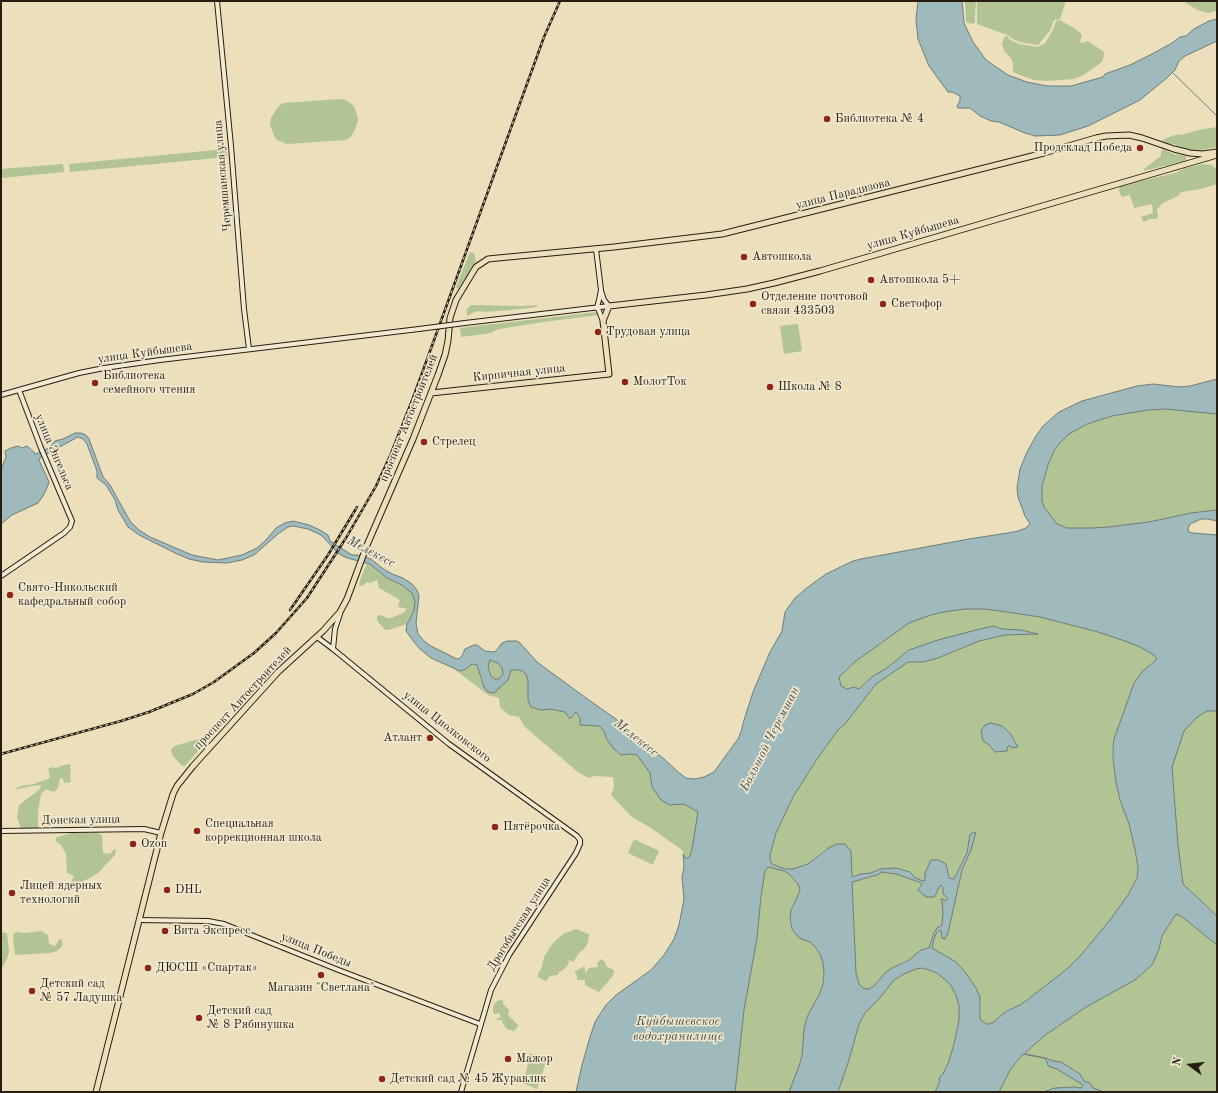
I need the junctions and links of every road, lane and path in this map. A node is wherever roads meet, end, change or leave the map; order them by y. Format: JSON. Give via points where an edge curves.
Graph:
{"nodes":[{"id":1,"x":217,"y":1,"type":"edge"},
{"id":2,"x":1216,"y":154,"type":"edge"},
{"id":3,"x":596,"y":249,"type":"junction"},
{"id":4,"x":473,"y":272,"type":"joint"},
{"id":5,"x":601,"y":290,"type":"junction"},
{"id":6,"x":609,"y":306,"type":"junction"},
{"id":7,"x":597,"y":307,"type":"junction"},
{"id":8,"x":603,"y":322,"type":"junction"},
{"id":9,"x":249,"y":349,"type":"junction"},
{"id":10,"x":19,"y":390,"type":"junction"},
{"id":11,"x":431,"y":393,"type":"junction"},
{"id":12,"x":1,"y":395,"type":"edge"},
{"id":13,"x":1,"y":576,"type":"edge"},
{"id":14,"x":340,"y":612,"type":"junction"},
{"id":15,"x":317,"y":637,"type":"junction"},
{"id":16,"x":333,"y":649,"type":"junction"},
{"id":17,"x":1,"y":831,"type":"edge"},
{"id":18,"x":161,"y":833,"type":"junction"},
{"id":19,"x":580,"y":840,"type":"joint"},
{"id":20,"x":139,"y":920,"type":"junction"},
{"id":21,"x":480,"y":1024,"type":"junction"},
{"id":22,"x":96,"y":1092,"type":"edge"},
{"id":23,"x":461,"y":1092,"type":"edge"}],
"edges":[{"from":1,"to":9,"type":"street","name":"Черемшанская улица"},
{"from":2,"to":3,"type":"highway","name":"улица Парадизова","via":[[1190,153],[1129,135],[1106,136],[1044,154],[732,232]]},
{"from":2,"to":6,"type":"highway","name":"улица Куйбышева","via":[[774,283],[731,292]]},
{"from":3,"to":4,"type":"highway","name":"улица Парадизова","via":[[488,259]]},
{"from":3,"to":5,"type":"street"},
{"from":4,"to":11,"type":"highway","name":"проспект Автостроителей","via":[[459,294],[452,313],[446,355]]},
{"from":5,"to":6,"type":"street"},
{"from":5,"to":7,"type":"street"},
{"from":6,"to":7,"type":"street","name":"улица Куйбышева"},
{"from":6,"to":8,"type":"highway"},
{"from":7,"to":8,"type":"street"},
{"from":7,"to":9,"type":"street","name":"улица Куйбышева","bridge":true},
{"from":8,"to":11,"type":"highway","name":"Кирпичная улица","via":[[609,374]]},
{"from":9,"to":10,"type":"street","name":"улица Куйбышева","via":[[104,368]]},
{"from":10,"to":12,"type":"street","name":"улица Куйбышева"},
{"from":10,"to":13,"type":"street","name":"улица Энгельса","via":[[72,521],[64,533]]},
{"from":11,"to":14,"type":"highway","name":"проспект Автостроителей"},
{"from":14,"to":15,"type":"highway","name":"проспект Автостроителей"},
{"from":14,"to":16,"type":"street"},
{"from":15,"to":16,"type":"street","name":"улица Циолковского"},
{"from":15,"to":18,"type":"highway","name":"проспект Автостроителей","via":[[278,672],[177,786]]},
{"from":16,"to":19,"type":"street","name":"улица Циолковского","via":[[449,744],[578,836]]},
{"from":17,"to":18,"type":"street","name":"Донская улица","via":[[144,829]]},
{"from":18,"to":20,"type":"highway","name":"проспект Автостроителей"},
{"from":19,"to":21,"type":"street","name":"Дрогобычская улица","via":[[576,853],[509,955],[490,990]]},
{"from":20,"to":21,"type":"street","name":"улица Победы","via":[[208,921],[224,924]]},
{"from":20,"to":22,"type":"highway","name":"проспект Автостроителей"},
{"from":21,"to":23,"type":"street","name":"Дрогобычская улица"}]}
